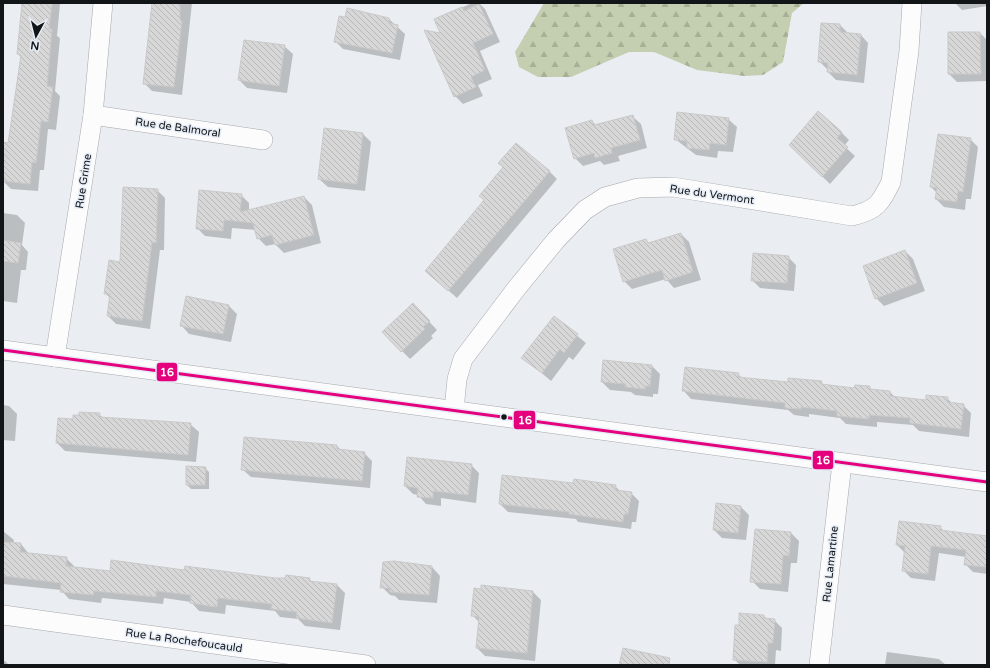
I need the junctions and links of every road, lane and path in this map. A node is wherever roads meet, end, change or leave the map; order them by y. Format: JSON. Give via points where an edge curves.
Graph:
{"nodes":[{"id":1,"x":103,"y":3,"type":"edge"},
{"id":2,"x":912,"y":3,"type":"edge"},
{"id":3,"x":93,"y":115,"type":"junction"},
{"id":4,"x":263,"y":140,"type":"dead end"},
{"id":5,"x":3,"y":350,"type":"edge"},
{"id":6,"x":55,"y":357,"type":"junction"},
{"id":7,"x":454,"y":410,"type":"junction"},
{"id":8,"x":842,"y":463,"type":"junction"},
{"id":9,"x":987,"y":482,"type":"edge"},
{"id":10,"x":3,"y":615,"type":"edge"},
{"id":11,"x":366,"y":665,"type":"edge"},
{"id":12,"x":819,"y":665,"type":"edge"}],
"edges":[{"from":1,"to":3,"type":"street","name":"Rue Grime"},
{"from":2,"to":7,"type":"street","name":"Rue du Vermont","via":[[909,51],[891,182],[881,201],[869,212],[852,216],[673,187],[638,188],[606,197],[585,210],[556,240],[463,359],[457,379]]},
{"from":3,"to":4,"type":"street","name":"Rue de Balmoral"},
{"from":3,"to":6,"type":"street","name":"Rue Grime"},
{"from":5,"to":6,"type":"street"},
{"from":6,"to":7,"type":"street"},
{"from":7,"to":8,"type":"street"},
{"from":8,"to":9,"type":"street"},
{"from":8,"to":12,"type":"street","name":"Rue Lamartine"},
{"from":10,"to":11,"type":"street","name":"Rue La Rochefoucauld"}]}
